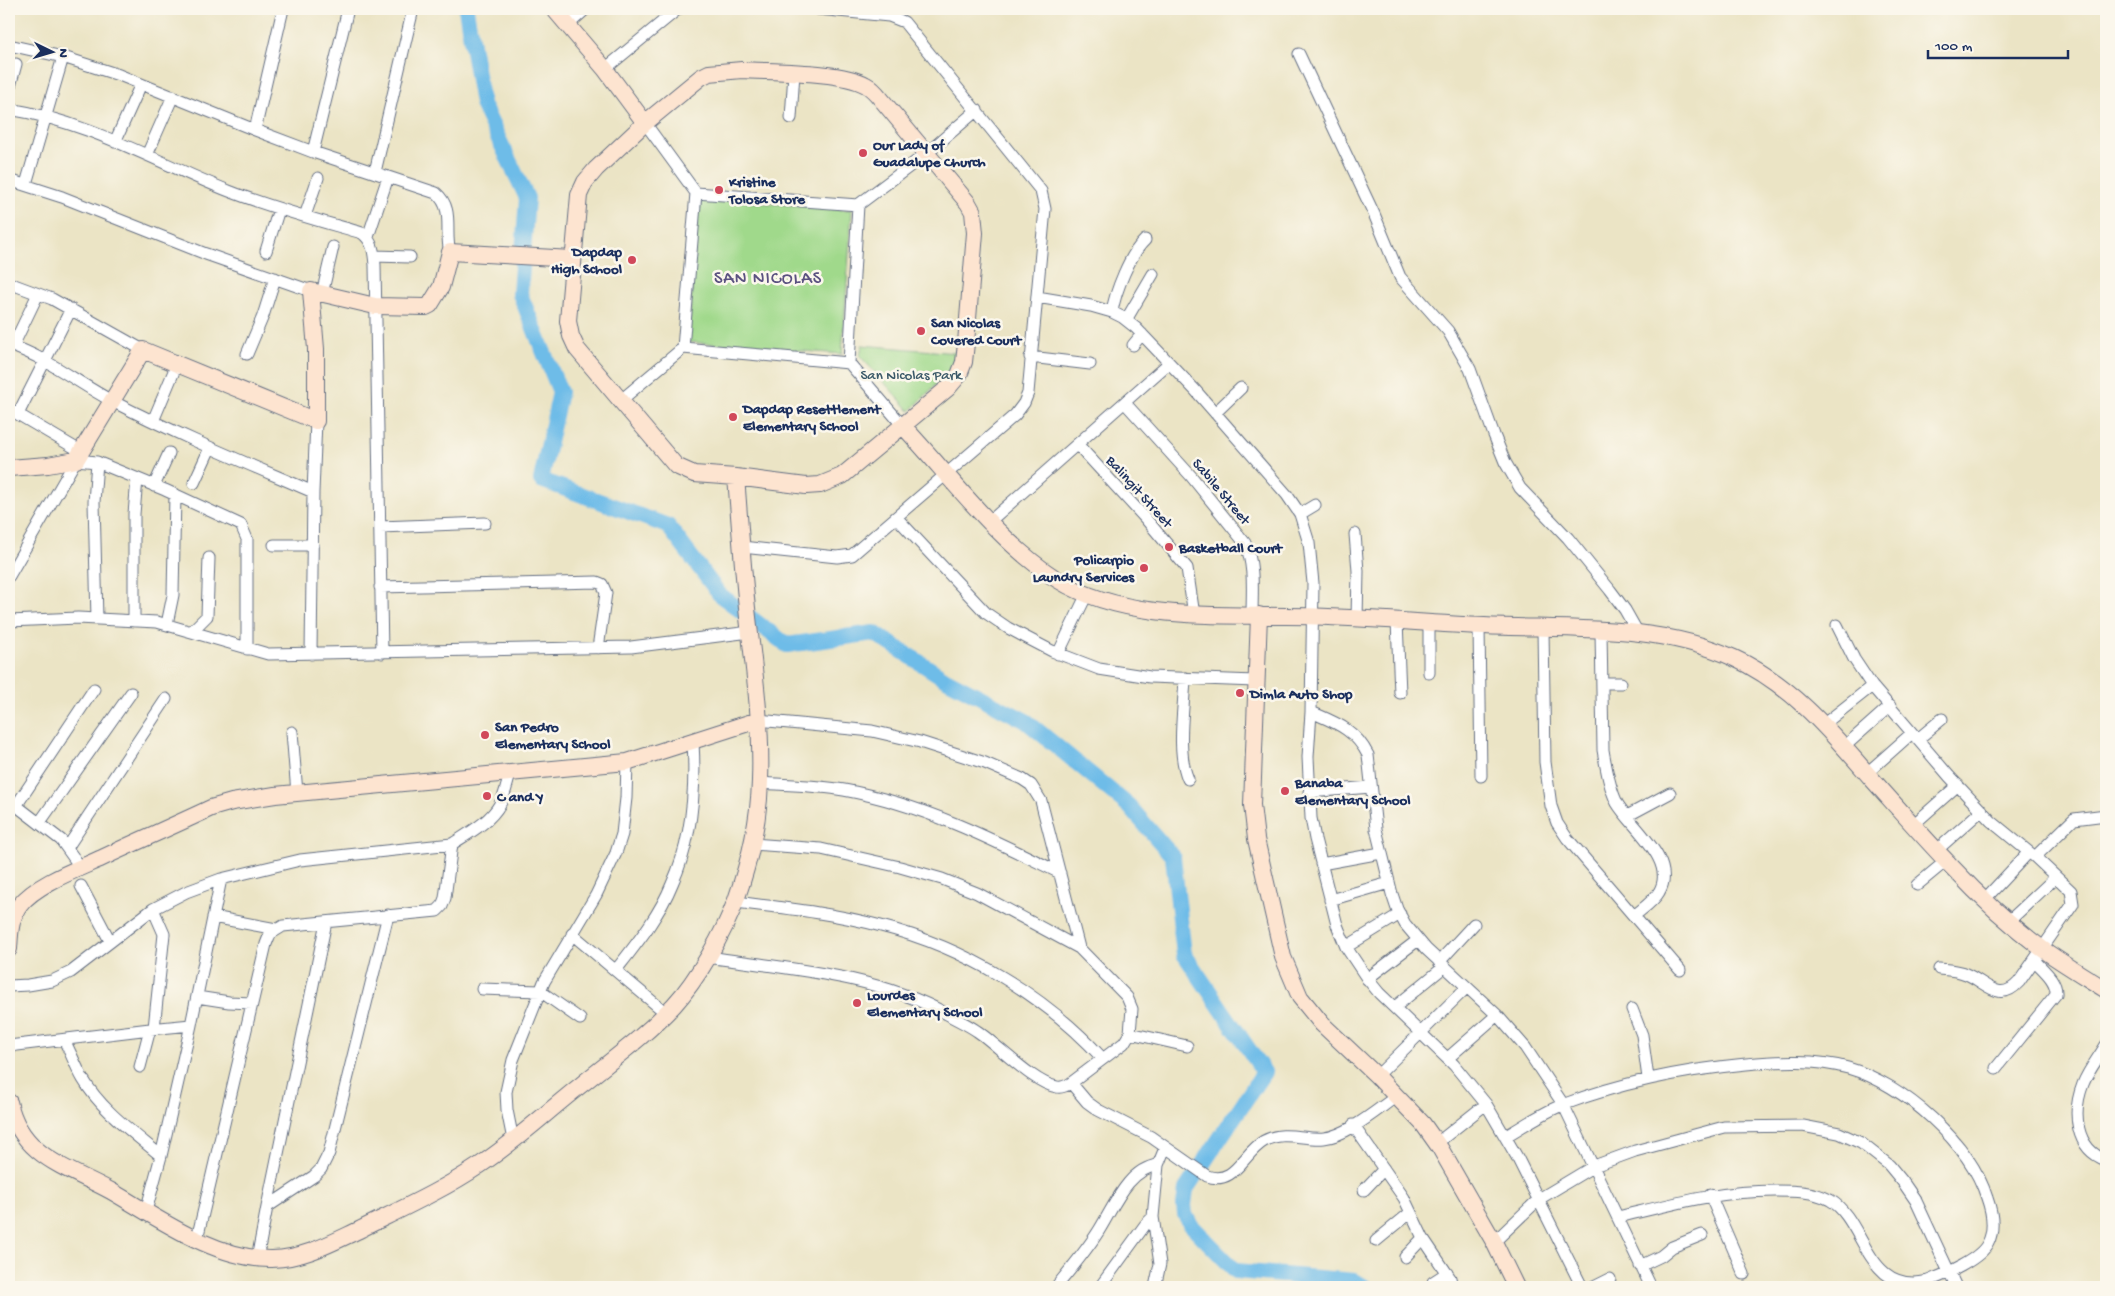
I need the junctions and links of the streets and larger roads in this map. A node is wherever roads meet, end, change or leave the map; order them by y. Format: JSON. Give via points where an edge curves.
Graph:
{"nodes":[{"id":1,"x":283,"y":9,"type":"edge"},
{"id":2,"x":348,"y":9,"type":"edge"},
{"id":3,"x":413,"y":9,"type":"edge"},
{"id":4,"x":554,"y":9,"type":"edge"},
{"id":5,"x":586,"y":9,"type":"edge"},
{"id":6,"x":678,"y":9,"type":"edge"},
{"id":7,"x":818,"y":9,"type":"edge"},
{"id":8,"x":858,"y":10,"type":"edge"},
{"id":9,"x":568,"y":25,"type":"junction"},
{"id":10,"x":9,"y":45,"type":"edge"},
{"id":11,"x":1300,"y":54,"type":"dead end"},
{"id":12,"x":63,"y":57,"type":"junction"},
{"id":13,"x":16,"y":64,"type":"dead end"},
{"id":14,"x":605,"y":69,"type":"junction"},
{"id":15,"x":794,"y":73,"type":"junction"},
{"id":16,"x":141,"y":84,"type":"junction"},
{"id":17,"x":9,"y":90,"type":"edge"},
{"id":18,"x":173,"y":96,"type":"junction"},
{"id":19,"x":9,"y":109,"type":"edge"},
{"id":20,"x":977,"y":110,"type":"junction"},
{"id":21,"x":46,"y":117,"type":"junction"},
{"id":22,"x":791,"y":118,"type":"dead end"},
{"id":23,"x":645,"y":123,"type":"junction"},
{"id":24,"x":254,"y":130,"type":"junction"},
{"id":25,"x":115,"y":142,"type":"junction"},
{"id":26,"x":313,"y":152,"type":"junction"},
{"id":27,"x":926,"y":154,"type":"junction"},
{"id":28,"x":147,"y":155,"type":"junction"},
{"id":29,"x":375,"y":172,"type":"junction"},
{"id":30,"x":388,"y":177,"type":"junction"},
{"id":31,"x":318,"y":178,"type":"dead end"},
{"id":32,"x":9,"y":180,"type":"edge"},
{"id":33,"x":26,"y":184,"type":"junction"},
{"id":34,"x":696,"y":192,"type":"junction"},
{"id":35,"x":858,"y":205,"type":"junction"},
{"id":36,"x":279,"y":209,"type":"junction"},
{"id":37,"x":305,"y":216,"type":"junction"},
{"id":38,"x":368,"y":237,"type":"junction"},
{"id":39,"x":1145,"y":240,"type":"dead end"},
{"id":40,"x":332,"y":247,"type":"dead end"},
{"id":41,"x":266,"y":251,"type":"dead end"},
{"id":42,"x":450,"y":252,"type":"junction"},
{"id":43,"x":374,"y":256,"type":"junction"},
{"id":44,"x":410,"y":257,"type":"dead end"},
{"id":45,"x":572,"y":259,"type":"junction"},
{"id":46,"x":1154,"y":274,"type":"dead end"},
{"id":47,"x":275,"y":278,"type":"junction"},
{"id":48,"x":9,"y":283,"type":"edge"},
{"id":49,"x":317,"y":293,"type":"junction"},
{"id":50,"x":38,"y":294,"type":"junction"},
{"id":51,"x":1037,"y":297,"type":"junction"},
{"id":52,"x":375,"y":306,"type":"junction"},
{"id":53,"x":71,"y":309,"type":"junction"},
{"id":54,"x":1112,"y":312,"type":"junction"},
{"id":55,"x":1126,"y":320,"type":"junction"},
{"id":56,"x":1142,"y":334,"type":"junction"},
{"id":57,"x":1133,"y":345,"type":"dead end"},
{"id":58,"x":11,"y":346,"type":"edge"},
{"id":59,"x":683,"y":348,"type":"junction"},
{"id":60,"x":143,"y":350,"type":"junction"},
{"id":61,"x":247,"y":354,"type":"dead end"},
{"id":62,"x":1030,"y":357,"type":"junction"},
{"id":63,"x":44,"y":361,"type":"junction"},
{"id":64,"x":848,"y":363,"type":"junction"},
{"id":65,"x":1169,"y":363,"type":"junction"},
{"id":66,"x":177,"y":364,"type":"junction"},
{"id":67,"x":1090,"y":364,"type":"dead end"},
{"id":68,"x":1242,"y":388,"type":"dead end"},
{"id":69,"x":111,"y":400,"type":"junction"},
{"id":70,"x":620,"y":401,"type":"junction"},
{"id":71,"x":1125,"y":403,"type":"junction"},
{"id":72,"x":13,"y":411,"type":"edge"},
{"id":73,"x":1215,"y":413,"type":"junction"},
{"id":74,"x":153,"y":421,"type":"junction"},
{"id":75,"x":316,"y":421,"type":"junction"},
{"id":76,"x":903,"y":426,"type":"junction"},
{"id":77,"x":1078,"y":445,"type":"junction"},
{"id":78,"x":210,"y":448,"type":"junction"},
{"id":79,"x":168,"y":453,"type":"dead end"},
{"id":80,"x":79,"y":456,"type":"junction"},
{"id":81,"x":97,"y":462,"type":"junction"},
{"id":82,"x":9,"y":468,"type":"edge"},
{"id":83,"x":947,"y":474,"type":"junction"},
{"id":84,"x":736,"y":477,"type":"junction"},
{"id":85,"x":137,"y":479,"type":"junction"},
{"id":86,"x":194,"y":483,"type":"dead end"},
{"id":87,"x":154,"y":486,"type":"junction"},
{"id":88,"x":313,"y":492,"type":"junction"},
{"id":89,"x":175,"y":496,"type":"junction"},
{"id":90,"x":1315,"y":505,"type":"dead end"},
{"id":91,"x":1300,"y":514,"type":"junction"},
{"id":92,"x":896,"y":517,"type":"junction"},
{"id":93,"x":989,"y":522,"type":"junction"},
{"id":94,"x":485,"y":523,"type":"dead end"},
{"id":95,"x":380,"y":527,"type":"junction"},
{"id":96,"x":1355,"y":534,"type":"dead end"},
{"id":97,"x":274,"y":544,"type":"dead end"},
{"id":98,"x":312,"y":545,"type":"junction"},
{"id":99,"x":742,"y":548,"type":"junction"},
{"id":100,"x":209,"y":558,"type":"dead end"},
{"id":101,"x":9,"y":576,"type":"edge"},
{"id":102,"x":380,"y":587,"type":"junction"},
{"id":103,"x":1087,"y":594,"type":"junction"},
{"id":104,"x":1194,"y":615,"type":"junction"},
{"id":105,"x":1255,"y":616,"type":"junction"},
{"id":106,"x":1314,"y":616,"type":"junction"},
{"id":107,"x":97,"y":619,"type":"junction"},
{"id":108,"x":1357,"y":619,"type":"junction"},
{"id":109,"x":9,"y":621,"type":"edge"},
{"id":110,"x":134,"y":621,"type":"junction"},
{"id":111,"x":1397,"y":621,"type":"junction"},
{"id":112,"x":1429,"y":623,"type":"junction"},
{"id":113,"x":167,"y":624,"type":"junction"},
{"id":114,"x":1837,"y":625,"type":"dead end"},
{"id":115,"x":1479,"y":626,"type":"junction"},
{"id":116,"x":749,"y":627,"type":"junction"},
{"id":117,"x":1543,"y":629,"type":"junction"},
{"id":118,"x":192,"y":631,"type":"junction"},
{"id":119,"x":1601,"y":631,"type":"junction"},
{"id":120,"x":1638,"y":633,"type":"junction"},
{"id":121,"x":598,"y":648,"type":"junction"},
{"id":122,"x":247,"y":649,"type":"junction"},
{"id":123,"x":382,"y":653,"type":"junction"},
{"id":124,"x":311,"y":654,"type":"junction"},
{"id":125,"x":1058,"y":654,"type":"junction"},
{"id":126,"x":1429,"y":673,"type":"dead end"},
{"id":127,"x":1185,"y":678,"type":"junction"},
{"id":128,"x":1255,"y":680,"type":"junction"},
{"id":129,"x":1620,"y":682,"type":"dead end"},
{"id":130,"x":1602,"y":683,"type":"junction"},
{"id":131,"x":1872,"y":686,"type":"junction"},
{"id":132,"x":94,"y":689,"type":"dead end"},
{"id":133,"x":131,"y":693,"type":"dead end"},
{"id":134,"x":1400,"y":693,"type":"dead end"},
{"id":135,"x":166,"y":699,"type":"dead end"},
{"id":136,"x":1890,"y":706,"type":"junction"},
{"id":137,"x":1311,"y":712,"type":"junction"},
{"id":138,"x":1942,"y":719,"type":"dead end"},
{"id":139,"x":758,"y":720,"type":"junction"},
{"id":140,"x":1824,"y":724,"type":"junction"},
{"id":141,"x":292,"y":732,"type":"dead end"},
{"id":142,"x":1915,"y":736,"type":"junction"},
{"id":143,"x":693,"y":742,"type":"junction"},
{"id":144,"x":1844,"y":747,"type":"junction"},
{"id":145,"x":627,"y":762,"type":"junction"},
{"id":146,"x":1867,"y":772,"type":"junction"},
{"id":147,"x":510,"y":774,"type":"junction"},
{"id":148,"x":1481,"y":776,"type":"dead end"},
{"id":149,"x":1188,"y":779,"type":"dead end"},
{"id":150,"x":760,"y":783,"type":"junction"},
{"id":151,"x":1958,"y":785,"type":"junction"},
{"id":152,"x":1371,"y":787,"type":"junction"},
{"id":153,"x":1310,"y":792,"type":"junction"},
{"id":154,"x":297,"y":793,"type":"junction"},
{"id":155,"x":1670,"y":794,"type":"dead end"},
{"id":156,"x":12,"y":803,"type":"edge"},
{"id":157,"x":1982,"y":810,"type":"junction"},
{"id":158,"x":2106,"y":815,"type":"edge"},
{"id":159,"x":1626,"y":816,"type":"junction"},
{"id":160,"x":40,"y":822,"type":"junction"},
{"id":161,"x":1914,"y":825,"type":"junction"},
{"id":162,"x":452,"y":844,"type":"junction"},
{"id":163,"x":752,"y":844,"type":"junction"},
{"id":164,"x":67,"y":848,"type":"junction"},
{"id":165,"x":1382,"y":853,"type":"junction"},
{"id":166,"x":2032,"y":854,"type":"junction"},
{"id":167,"x":1941,"y":856,"type":"junction"},
{"id":168,"x":1321,"y":864,"type":"junction"},
{"id":169,"x":81,"y":868,"type":"junction"},
{"id":170,"x":1060,"y":872,"type":"junction"},
{"id":171,"x":2056,"y":877,"type":"junction"},
{"id":172,"x":221,"y":879,"type":"junction"},
{"id":173,"x":1389,"y":883,"type":"junction"},
{"id":174,"x":1917,"y":885,"type":"dead end"},
{"id":175,"x":81,"y":886,"type":"dead end"},
{"id":176,"x":1985,"y":899,"type":"junction"},
{"id":177,"x":1330,"y":900,"type":"junction"},
{"id":178,"x":735,"y":902,"type":"junction"},
{"id":179,"x":152,"y":909,"type":"junction"},
{"id":180,"x":1400,"y":914,"type":"junction"},
{"id":181,"x":388,"y":915,"type":"junction"},
{"id":182,"x":1634,"y":916,"type":"junction"},
{"id":183,"x":213,"y":917,"type":"junction"},
{"id":184,"x":326,"y":922,"type":"junction"},
{"id":185,"x":2008,"y":922,"type":"junction"},
{"id":186,"x":1474,"y":924,"type":"dead end"},
{"id":187,"x":276,"y":929,"type":"junction"},
{"id":188,"x":572,"y":934,"type":"junction"},
{"id":189,"x":1418,"y":940,"type":"junction"},
{"id":190,"x":110,"y":942,"type":"junction"},
{"id":191,"x":1346,"y":947,"type":"junction"},
{"id":192,"x":1079,"y":948,"type":"junction"},
{"id":193,"x":9,"y":949,"type":"edge"},
{"id":194,"x":2038,"y":954,"type":"junction"},
{"id":195,"x":708,"y":957,"type":"junction"},
{"id":196,"x":1441,"y":964,"type":"junction"},
{"id":197,"x":1939,"y":969,"type":"dead end"},
{"id":198,"x":616,"y":970,"type":"junction"},
{"id":199,"x":1680,"y":970,"type":"dead end"},
{"id":200,"x":1368,"y":979,"type":"junction"},
{"id":201,"x":9,"y":986,"type":"edge"},
{"id":202,"x":1466,"y":988,"type":"junction"},
{"id":203,"x":482,"y":989,"type":"dead end"},
{"id":204,"x":2106,"y":990,"type":"edge"},
{"id":205,"x":540,"y":991,"type":"junction"},
{"id":206,"x":197,"y":997,"type":"junction"},
{"id":207,"x":252,"y":1003,"type":"junction"},
{"id":208,"x":1395,"y":1008,"type":"junction"},
{"id":209,"x":1632,"y":1009,"type":"dead end"},
{"id":210,"x":666,"y":1013,"type":"junction"},
{"id":211,"x":1497,"y":1015,"type":"junction"},
{"id":212,"x":580,"y":1019,"type":"dead end"},
{"id":213,"x":191,"y":1026,"type":"junction"},
{"id":214,"x":152,"y":1028,"type":"junction"},
{"id":215,"x":1422,"y":1032,"type":"junction"},
{"id":216,"x":1130,"y":1033,"type":"junction"},
{"id":217,"x":64,"y":1040,"type":"junction"},
{"id":218,"x":2106,"y":1044,"type":"edge"},
{"id":219,"x":9,"y":1046,"type":"edge"},
{"id":220,"x":1186,"y":1046,"type":"dead end"},
{"id":221,"x":1448,"y":1058,"type":"junction"},
{"id":222,"x":1103,"y":1059,"type":"junction"},
{"id":223,"x":140,"y":1066,"type":"dead end"},
{"id":224,"x":1996,"y":1068,"type":"dead end"},
{"id":225,"x":1377,"y":1076,"type":"junction"},
{"id":226,"x":1648,"y":1078,"type":"junction"},
{"id":227,"x":1071,"y":1084,"type":"junction"},
{"id":228,"x":1396,"y":1096,"type":"junction"},
{"id":229,"x":9,"y":1102,"type":"edge"},
{"id":230,"x":1486,"y":1104,"type":"junction"},
{"id":231,"x":1563,"y":1104,"type":"junction"},
{"id":232,"x":1354,"y":1125,"type":"junction"},
{"id":233,"x":1506,"y":1136,"type":"junction"},
{"id":234,"x":513,"y":1140,"type":"junction"},
{"id":235,"x":1437,"y":1143,"type":"junction"},
{"id":236,"x":1165,"y":1148,"type":"junction"},
{"id":237,"x":161,"y":1156,"type":"junction"},
{"id":238,"x":2106,"y":1160,"type":"edge"},
{"id":239,"x":1158,"y":1165,"type":"junction"},
{"id":240,"x":1594,"y":1166,"type":"junction"},
{"id":241,"x":1384,"y":1169,"type":"junction"},
{"id":242,"x":1364,"y":1190,"type":"dead end"},
{"id":243,"x":1710,"y":1195,"type":"junction"},
{"id":244,"x":1539,"y":1199,"type":"junction"},
{"id":245,"x":267,"y":1207,"type":"junction"},
{"id":246,"x":146,"y":1211,"type":"junction"},
{"id":247,"x":1410,"y":1213,"type":"junction"},
{"id":248,"x":1153,"y":1217,"type":"junction"},
{"id":249,"x":1618,"y":1217,"type":"junction"},
{"id":250,"x":1702,"y":1235,"type":"dead end"},
{"id":251,"x":1423,"y":1238,"type":"junction"},
{"id":252,"x":197,"y":1239,"type":"junction"},
{"id":253,"x":1376,"y":1241,"type":"dead end"},
{"id":254,"x":1494,"y":1242,"type":"junction"},
{"id":255,"x":1405,"y":1257,"type":"dead end"},
{"id":256,"x":257,"y":1259,"type":"junction"},
{"id":257,"x":1640,"y":1266,"type":"junction"},
{"id":258,"x":1947,"y":1272,"type":"junction"},
{"id":259,"x":1447,"y":1273,"type":"junction"},
{"id":260,"x":1744,"y":1274,"type":"dead end"},
{"id":261,"x":1610,"y":1279,"type":"dead end"},
{"id":262,"x":1433,"y":1282,"type":"dead end"},
{"id":263,"x":1056,"y":1287,"type":"edge"},
{"id":264,"x":1100,"y":1287,"type":"edge"},
{"id":265,"x":1155,"y":1287,"type":"edge"},
{"id":266,"x":1452,"y":1287,"type":"edge"},
{"id":267,"x":1516,"y":1287,"type":"edge"},
{"id":268,"x":1582,"y":1287,"type":"edge"},
{"id":269,"x":1594,"y":1287,"type":"edge"},
{"id":270,"x":1651,"y":1287,"type":"edge"},
{"id":271,"x":1956,"y":1287,"type":"edge"}],
"edges":[{"from":1,"to":24,"type":"street"},
{"from":2,"to":26,"type":"street"},
{"from":3,"to":29,"type":"street"},
{"from":4,"to":9,"type":"street"},
{"from":5,"to":9,"type":"street"},
{"from":6,"to":14,"type":"street"},
{"from":7,"to":8,"type":"street"},
{"from":8,"to":20,"type":"street","via":[[904,22]]},
{"from":9,"to":14,"type":"street"},
{"from":10,"to":12,"type":"street"},
{"from":11,"to":120,"type":"street","via":[[1397,270],[1448,332],[1470,369],[1510,471],[1520,488],[1568,538],[1610,590]]},
{"from":12,"to":16,"type":"street"},
{"from":12,"to":21,"type":"street"},
{"from":13,"to":17,"type":"street"},
{"from":14,"to":23,"type":"street"},
{"from":15,"to":22,"type":"street"},
{"from":15,"to":23,"type":"street","via":[[742,70],[709,73]]},
{"from":15,"to":27,"type":"street","via":[[848,79],[867,86],[881,98]]},
{"from":16,"to":18,"type":"street"},
{"from":16,"to":25,"type":"street"},
{"from":18,"to":24,"type":"street"},
{"from":18,"to":28,"type":"street"},
{"from":19,"to":21,"type":"street"},
{"from":20,"to":27,"type":"street"},
{"from":20,"to":51,"type":"street","via":[[1041,191],[1045,209]]},
{"from":21,"to":25,"type":"street"},
{"from":21,"to":33,"type":"street"},
{"from":23,"to":34,"type":"street"},
{"from":23,"to":45,"type":"street","via":[[585,182],[579,196]]},
{"from":24,"to":26,"type":"street"},
{"from":25,"to":28,"type":"street"},
{"from":26,"to":29,"type":"street"},
{"from":27,"to":35,"type":"street"},
{"from":27,"to":76,"type":"street","via":[[973,212],[966,343],[959,375]]},
{"from":28,"to":36,"type":"street"},
{"from":29,"to":30,"type":"street"},
{"from":30,"to":38,"type":"street"},
{"from":30,"to":42,"type":"street","via":[[436,193],[443,199],[448,216]]},
{"from":31,"to":37,"type":"street"},
{"from":32,"to":33,"type":"street"},
{"from":33,"to":47,"type":"street"},
{"from":34,"to":35,"type":"street"},
{"from":34,"to":59,"type":"street"},
{"from":35,"to":64,"type":"street"},
{"from":36,"to":37,"type":"street"},
{"from":36,"to":41,"type":"street"},
{"from":37,"to":38,"type":"street"},
{"from":38,"to":43,"type":"street"},
{"from":39,"to":54,"type":"street","via":[[1138,246],[1118,286]]},
{"from":40,"to":49,"type":"street"},
{"from":42,"to":45,"type":"street"},
{"from":42,"to":52,"type":"street","via":[[441,287],[430,305]]},
{"from":43,"to":44,"type":"street"},
{"from":43,"to":52,"type":"street"},
{"from":45,"to":70,"type":"street","via":[[568,321],[571,336],[577,349]]},
{"from":46,"to":55,"type":"street"},
{"from":47,"to":49,"type":"street"},
{"from":47,"to":61,"type":"street"},
{"from":48,"to":50,"type":"street"},
{"from":49,"to":52,"type":"street"},
{"from":49,"to":75,"type":"street"},
{"from":50,"to":53,"type":"street"},
{"from":50,"to":58,"type":"street"},
{"from":51,"to":54,"type":"street"},
{"from":51,"to":62,"type":"street"},
{"from":52,"to":95,"type":"street"},
{"from":53,"to":60,"type":"street"},
{"from":53,"to":63,"type":"street"},
{"from":54,"to":55,"type":"street"},
{"from":55,"to":56,"type":"street"},
{"from":56,"to":57,"type":"street"},
{"from":56,"to":65,"type":"street"},
{"from":58,"to":63,"type":"street"},
{"from":59,"to":64,"type":"street"},
{"from":59,"to":70,"type":"street"},
{"from":60,"to":66,"type":"street"},
{"from":60,"to":69,"type":"street"},
{"from":62,"to":67,"type":"street"},
{"from":62,"to":83,"type":"street","via":[[1028,393],[1024,404]]},
{"from":63,"to":69,"type":"street"},
{"from":63,"to":72,"type":"street"},
{"from":64,"to":76,"type":"street"},
{"from":65,"to":71,"type":"street"},
{"from":65,"to":73,"type":"street"},
{"from":66,"to":74,"type":"street"},
{"from":66,"to":75,"type":"street"},
{"from":68,"to":73,"type":"street"},
{"from":69,"to":74,"type":"street"},
{"from":69,"to":80,"type":"street"},
{"from":70,"to":84,"type":"street","via":[[676,466],[694,474]]},
{"from":71,"to":77,"type":"street"},
{"from":71,"to":105,"type":"street","name":"Sabile Street","via":[[1191,476],[1245,543],[1250,555]]},
{"from":72,"to":80,"type":"street"},
{"from":73,"to":91,"type":"street"},
{"from":74,"to":78,"type":"street"},
{"from":75,"to":88,"type":"street"},
{"from":76,"to":83,"type":"street"},
{"from":76,"to":84,"type":"street","via":[[842,476],[820,485]]},
{"from":77,"to":93,"type":"street"},
{"from":77,"to":104,"type":"street","name":"Balingit Street","via":[[1187,568]]},
{"from":78,"to":86,"type":"street"},
{"from":78,"to":88,"type":"street"},
{"from":79,"to":87,"type":"street"},
{"from":80,"to":81,"type":"street"},
{"from":80,"to":82,"type":"street","via":[[48,466]]},
{"from":80,"to":101,"type":"street"},
{"from":81,"to":85,"type":"street"},
{"from":81,"to":107,"type":"street","via":[[94,502]]},
{"from":83,"to":92,"type":"street"},
{"from":83,"to":93,"type":"street"},
{"from":84,"to":99,"type":"street"},
{"from":85,"to":87,"type":"street"},
{"from":85,"to":110,"type":"street"},
{"from":87,"to":89,"type":"street"},
{"from":88,"to":98,"type":"street"},
{"from":89,"to":113,"type":"street","via":[[173,586]]},
{"from":89,"to":122,"type":"street","via":[[241,525],[247,539]]},
{"from":90,"to":91,"type":"street"},
{"from":91,"to":106,"type":"street","via":[[1309,543]]},
{"from":92,"to":99,"type":"street","via":[[848,557]]},
{"from":92,"to":125,"type":"street","via":[[986,613]]},
{"from":93,"to":103,"type":"street","via":[[1030,560],[1060,581]]},
{"from":94,"to":95,"type":"street"},
{"from":95,"to":102,"type":"street"},
{"from":96,"to":108,"type":"street"},
{"from":97,"to":98,"type":"street"},
{"from":98,"to":124,"type":"street"},
{"from":99,"to":116,"type":"street"},
{"from":100,"to":118,"type":"street","via":[[207,616]]},
{"from":102,"to":121,"type":"street","via":[[598,582],[606,593]]},
{"from":102,"to":123,"type":"street"},
{"from":103,"to":104,"type":"street","via":[[1124,606]]},
{"from":103,"to":125,"type":"street"},
{"from":104,"to":105,"type":"street"},
{"from":105,"to":106,"type":"street"},
{"from":105,"to":128,"type":"street"},
{"from":106,"to":108,"type":"street"},
{"from":106,"to":137,"type":"street"},
{"from":107,"to":109,"type":"street"},
{"from":107,"to":110,"type":"street"},
{"from":108,"to":111,"type":"street"},
{"from":110,"to":113,"type":"street"},
{"from":111,"to":112,"type":"street"},
{"from":111,"to":134,"type":"street"},
{"from":112,"to":115,"type":"street"},
{"from":112,"to":126,"type":"street"},
{"from":113,"to":118,"type":"street"},
{"from":114,"to":131,"type":"street"},
{"from":115,"to":117,"type":"street"},
{"from":115,"to":148,"type":"street"},
{"from":116,"to":121,"type":"street","via":[[631,648]]},
{"from":116,"to":139,"type":"street"},
{"from":117,"to":119,"type":"street"},
{"from":117,"to":182,"type":"street","via":[[1545,762],[1551,806],[1557,823],[1568,838]]},
{"from":118,"to":122,"type":"street"},
{"from":119,"to":120,"type":"street"},
{"from":119,"to":130,"type":"street"},
{"from":120,"to":140,"type":"street","via":[[1690,642],[1735,658],[1777,681]]},
{"from":121,"to":123,"type":"street"},
{"from":122,"to":124,"type":"street","via":[[268,654]]},
{"from":123,"to":124,"type":"street"},
{"from":125,"to":127,"type":"street","via":[[1100,669],[1150,677]]},
{"from":127,"to":128,"type":"street"},
{"from":127,"to":149,"type":"street","via":[[1182,748]]},
{"from":128,"to":225,"type":"street","via":[[1252,805],[1256,839],[1283,957],[1300,997],[1322,1024]]},
{"from":129,"to":130,"type":"street"},
{"from":130,"to":159,"type":"street","via":[[1606,767],[1617,802]]},
{"from":131,"to":136,"type":"street"},
{"from":131,"to":140,"type":"street"},
{"from":132,"to":156,"type":"street"},
{"from":133,"to":160,"type":"street"},
{"from":135,"to":164,"type":"street"},
{"from":136,"to":142,"type":"street"},
{"from":136,"to":144,"type":"street"},
{"from":137,"to":152,"type":"street","via":[[1338,724],[1358,738],[1368,755]]},
{"from":137,"to":153,"type":"street"},
{"from":138,"to":142,"type":"street"},
{"from":139,"to":143,"type":"street"},
{"from":139,"to":150,"type":"street"},
{"from":139,"to":170,"type":"street","via":[[872,731],[986,763],[1022,779],[1031,785],[1041,801]]},
{"from":140,"to":144,"type":"street"},
{"from":141,"to":154,"type":"street"},
{"from":142,"to":146,"type":"street"},
{"from":142,"to":151,"type":"street"},
{"from":143,"to":145,"type":"street"},
{"from":143,"to":198,"type":"street","via":[[693,802],[683,853],[672,885],[650,925]]},
{"from":144,"to":146,"type":"street"},
{"from":145,"to":147,"type":"street"},
{"from":145,"to":188,"type":"street","via":[[622,834],[616,853]]},
{"from":146,"to":161,"type":"street"},
{"from":147,"to":154,"type":"street"},
{"from":147,"to":162,"type":"street","via":[[493,813]]},
{"from":150,"to":163,"type":"street"},
{"from":150,"to":170,"type":"street","via":[[842,790],[926,812],[973,830]]},
{"from":151,"to":157,"type":"street"},
{"from":151,"to":161,"type":"street"},
{"from":152,"to":153,"type":"street"},
{"from":152,"to":165,"type":"street"},
{"from":153,"to":168,"type":"street","via":[[1312,825]]},
{"from":154,"to":169,"type":"street","via":[[211,808]]},
{"from":155,"to":159,"type":"street"},
{"from":156,"to":160,"type":"street"},
{"from":157,"to":166,"type":"street"},
{"from":157,"to":167,"type":"street"},
{"from":158,"to":166,"type":"street","via":[[2074,819]]},
{"from":159,"to":182,"type":"street","via":[[1661,859],[1664,875],[1659,893]]},
{"from":160,"to":164,"type":"street"},
{"from":161,"to":167,"type":"street"},
{"from":162,"to":172,"type":"street","via":[[300,860]]},
{"from":162,"to":181,"type":"street","via":[[442,906],[431,912]]},
{"from":163,"to":178,"type":"street"},
{"from":163,"to":192,"type":"street","via":[[821,849],[942,879],[995,902]]},
{"from":164,"to":169,"type":"street"},
{"from":165,"to":168,"type":"street"},
{"from":165,"to":173,"type":"street"},
{"from":166,"to":171,"type":"street"},
{"from":166,"to":176,"type":"street"},
{"from":167,"to":174,"type":"street"},
{"from":167,"to":176,"type":"street"},
{"from":168,"to":177,"type":"street"},
{"from":169,"to":193,"type":"street","via":[[21,903],[11,924]]},
{"from":170,"to":192,"type":"street"},
{"from":171,"to":185,"type":"street"},
{"from":171,"to":194,"type":"street","via":[[2071,891],[2073,904]]},
{"from":172,"to":179,"type":"street"},
{"from":172,"to":183,"type":"street"},
{"from":173,"to":177,"type":"street"},
{"from":173,"to":180,"type":"street"},
{"from":175,"to":190,"type":"street"},
{"from":176,"to":185,"type":"street"},
{"from":177,"to":191,"type":"street"},
{"from":178,"to":195,"type":"street"},
{"from":178,"to":222,"type":"street","via":[[820,913],[882,926],[936,944],[1037,999],[1084,1037]]},
{"from":179,"to":190,"type":"street"},
{"from":179,"to":214,"type":"street","via":[[164,934]]},
{"from":180,"to":189,"type":"street"},
{"from":180,"to":191,"type":"street"},
{"from":181,"to":184,"type":"street"},
{"from":181,"to":245,"type":"street","via":[[329,1153],[314,1176]]},
{"from":182,"to":199,"type":"street"},
{"from":183,"to":187,"type":"street"},
{"from":183,"to":206,"type":"street"},
{"from":184,"to":187,"type":"street"},
{"from":184,"to":245,"type":"street"},
{"from":185,"to":194,"type":"street"},
{"from":186,"to":196,"type":"street"},
{"from":187,"to":207,"type":"street","via":[[266,944]]},
{"from":188,"to":198,"type":"street"},
{"from":188,"to":205,"type":"street"},
{"from":189,"to":196,"type":"street"},
{"from":189,"to":200,"type":"street"},
{"from":190,"to":201,"type":"street","via":[[61,978]]},
{"from":191,"to":200,"type":"street"},
{"from":192,"to":216,"type":"street","via":[[1127,997],[1132,1009]]},
{"from":194,"to":197,"type":"street","via":[[2015,986],[2002,991],[1995,991],[1965,973]]},
{"from":194,"to":204,"type":"street"},
{"from":194,"to":224,"type":"street","via":[[2053,981],[2056,994]]},
{"from":195,"to":210,"type":"street"},
{"from":195,"to":227,"type":"street","via":[[819,973],[884,988],[929,1004],[977,1031],[1028,1072],[1054,1087]]},
{"from":196,"to":202,"type":"street"},
{"from":196,"to":208,"type":"street"},
{"from":198,"to":210,"type":"street"},
{"from":200,"to":208,"type":"street"},
{"from":202,"to":211,"type":"street"},
{"from":202,"to":215,"type":"street"},
{"from":203,"to":205,"type":"street"},
{"from":205,"to":212,"type":"street"},
{"from":205,"to":234,"type":"street","via":[[508,1077],[507,1110]]},
{"from":206,"to":207,"type":"street"},
{"from":206,"to":213,"type":"street"},
{"from":207,"to":252,"type":"street"},
{"from":208,"to":215,"type":"street"},
{"from":209,"to":226,"type":"street","via":[[1642,1035]]},
{"from":210,"to":234,"type":"street"},
{"from":211,"to":221,"type":"street"},
{"from":211,"to":231,"type":"street","via":[[1525,1047]]},
{"from":213,"to":214,"type":"street"},
{"from":213,"to":237,"type":"street"},
{"from":214,"to":217,"type":"street"},
{"from":214,"to":223,"type":"street"},
{"from":215,"to":221,"type":"street"},
{"from":215,"to":225,"type":"street"},
{"from":216,"to":220,"type":"street"},
{"from":216,"to":222,"type":"street","via":[[1124,1043]]},
{"from":217,"to":219,"type":"street"},
{"from":217,"to":237,"type":"street","via":[[83,1079],[97,1098]]},
{"from":218,"to":238,"type":"street","via":[[2083,1084],[2077,1110],[2078,1129],[2085,1144]]},
{"from":221,"to":230,"type":"street"},
{"from":222,"to":227,"type":"street"},
{"from":225,"to":228,"type":"street"},
{"from":226,"to":231,"type":"street"},
{"from":226,"to":258,"type":"street","via":[[1769,1062],[1808,1062],[1864,1073],[1895,1090],[1961,1149],[1976,1171],[1989,1202],[1992,1228],[1988,1245],[1975,1258]]},
{"from":227,"to":236,"type":"street","via":[[1098,1110],[1151,1137]]},
{"from":228,"to":232,"type":"street"},
{"from":228,"to":235,"type":"street","via":[[1424,1124]]},
{"from":229,"to":246,"type":"street","via":[[12,1119],[33,1148]]},
{"from":230,"to":233,"type":"street"},
{"from":230,"to":235,"type":"street"},
{"from":231,"to":233,"type":"street"},
{"from":231,"to":240,"type":"street"},
{"from":232,"to":236,"type":"street","via":[[1325,1138],[1287,1135],[1273,1138],[1260,1144],[1230,1175],[1220,1178],[1206,1176]]},
{"from":232,"to":241,"type":"street"},
{"from":233,"to":244,"type":"street"},
{"from":234,"to":256,"type":"street","via":[[480,1165],[442,1187],[308,1254],[294,1258]]},
{"from":235,"to":254,"type":"street"},
{"from":236,"to":239,"type":"street"},
{"from":237,"to":246,"type":"street"},
{"from":239,"to":248,"type":"street"},
{"from":239,"to":263,"type":"street","via":[[1150,1166],[1125,1187],[1098,1233]]},
{"from":240,"to":244,"type":"street"},
{"from":240,"to":249,"type":"street"},
{"from":240,"to":258,"type":"street","via":[[1635,1151],[1724,1128],[1803,1126],[1839,1134],[1861,1143],[1889,1165],[1904,1182],[1916,1201]]},
{"from":241,"to":242,"type":"street"},
{"from":241,"to":247,"type":"street"},
{"from":243,"to":249,"type":"street"},
{"from":243,"to":258,"type":"street","via":[[1747,1191],[1817,1194],[1844,1213],[1868,1256],[1890,1279],[1916,1284]]},
{"from":243,"to":260,"type":"street"},
{"from":244,"to":254,"type":"street"},
{"from":244,"to":268,"type":"street"},
{"from":245,"to":256,"type":"street"},
{"from":246,"to":252,"type":"street"},
{"from":247,"to":251,"type":"street"},
{"from":247,"to":253,"type":"street"},
{"from":248,"to":264,"type":"street"},
{"from":248,"to":265,"type":"street","via":[[1160,1264]]},
{"from":249,"to":257,"type":"street"},
{"from":250,"to":257,"type":"street","via":[[1672,1247]]},
{"from":251,"to":255,"type":"street"},
{"from":251,"to":259,"type":"street"},
{"from":252,"to":256,"type":"street","via":[[224,1251]]},
{"from":254,"to":267,"type":"street"},
{"from":257,"to":270,"type":"street"},
{"from":258,"to":271,"type":"street"},
{"from":259,"to":262,"type":"street"},
{"from":259,"to":266,"type":"street"},
{"from":261,"to":269,"type":"street"}]}
